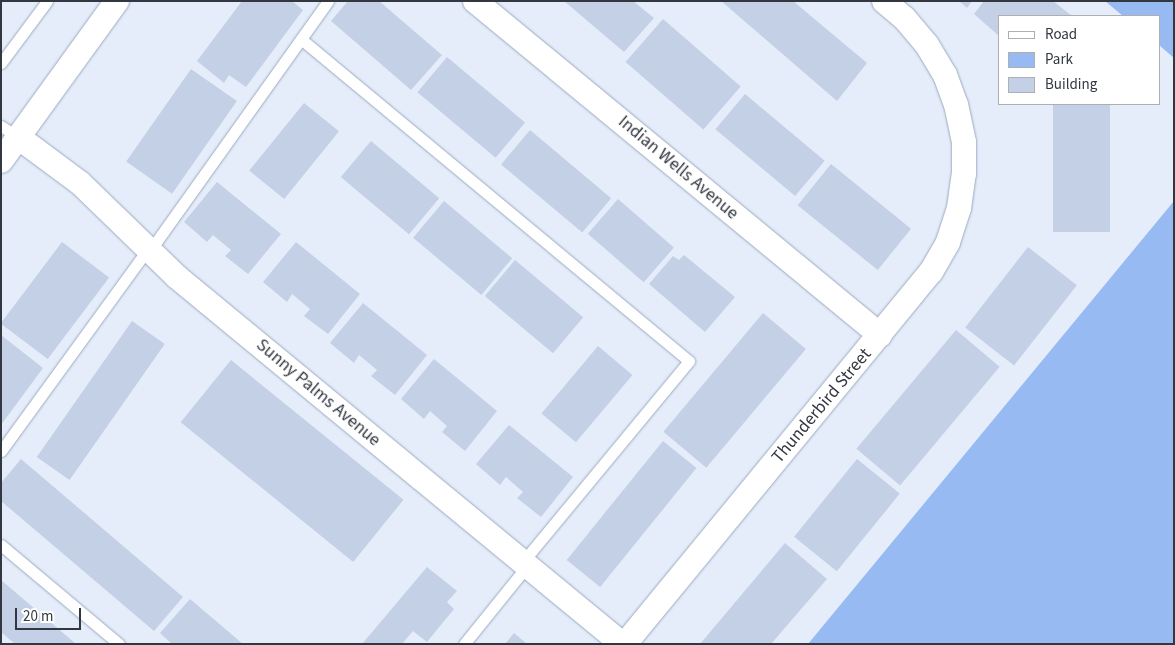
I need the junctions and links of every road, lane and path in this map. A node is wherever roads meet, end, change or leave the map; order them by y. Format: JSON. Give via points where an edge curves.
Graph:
{"nodes":[{"id":1,"x":47,"y":1,"type":"edge"},
{"id":2,"x":117,"y":1,"type":"edge"},
{"id":3,"x":328,"y":1,"type":"edge"},
{"id":4,"x":475,"y":1,"type":"edge"},
{"id":5,"x":884,"y":1,"type":"edge"},
{"id":6,"x":301,"y":39,"type":"junction"},
{"id":7,"x":1,"y":63,"type":"edge"},
{"id":8,"x":10,"y":131,"type":"edge"},
{"id":9,"x":1,"y":161,"type":"edge"},
{"id":10,"x":148,"y":251,"type":"junction"},
{"id":11,"x":880,"y":335,"type":"junction"},
{"id":12,"x":1,"y":451,"type":"edge"},
{"id":13,"x":1,"y":545,"type":"edge"},
{"id":14,"x":525,"y":564,"type":"junction"},
{"id":15,"x":119,"y":644,"type":"edge"},
{"id":16,"x":464,"y":644,"type":"edge"},
{"id":17,"x":624,"y":644,"type":"edge"}],
"edges":[{"from":1,"to":7,"type":"lane"},
{"from":2,"to":8,"type":"street"},
{"from":3,"to":6,"type":"lane"},
{"from":4,"to":11,"type":"street","name":"Indian Wells Avenue"},
{"from":5,"to":11,"type":"street","name":"Thunderbird Street","via":[[927,45],[945,75],[956,104],[964,142],[964,174],[959,208],[948,242],[931,272]]},
{"from":6,"to":10,"type":"lane"},
{"from":6,"to":14,"type":"lane","via":[[689,360]]},
{"from":8,"to":9,"type":"street"},
{"from":8,"to":10,"type":"street","name":"Sunny Palms Avenue","via":[[80,183]]},
{"from":10,"to":12,"type":"lane"},
{"from":10,"to":14,"type":"street","name":"Sunny Palms Avenue"},
{"from":11,"to":17,"type":"street","name":"Thunderbird Street"},
{"from":13,"to":15,"type":"lane"},
{"from":14,"to":16,"type":"lane"},
{"from":14,"to":17,"type":"street","name":"Sunny Palms Avenue"}]}
